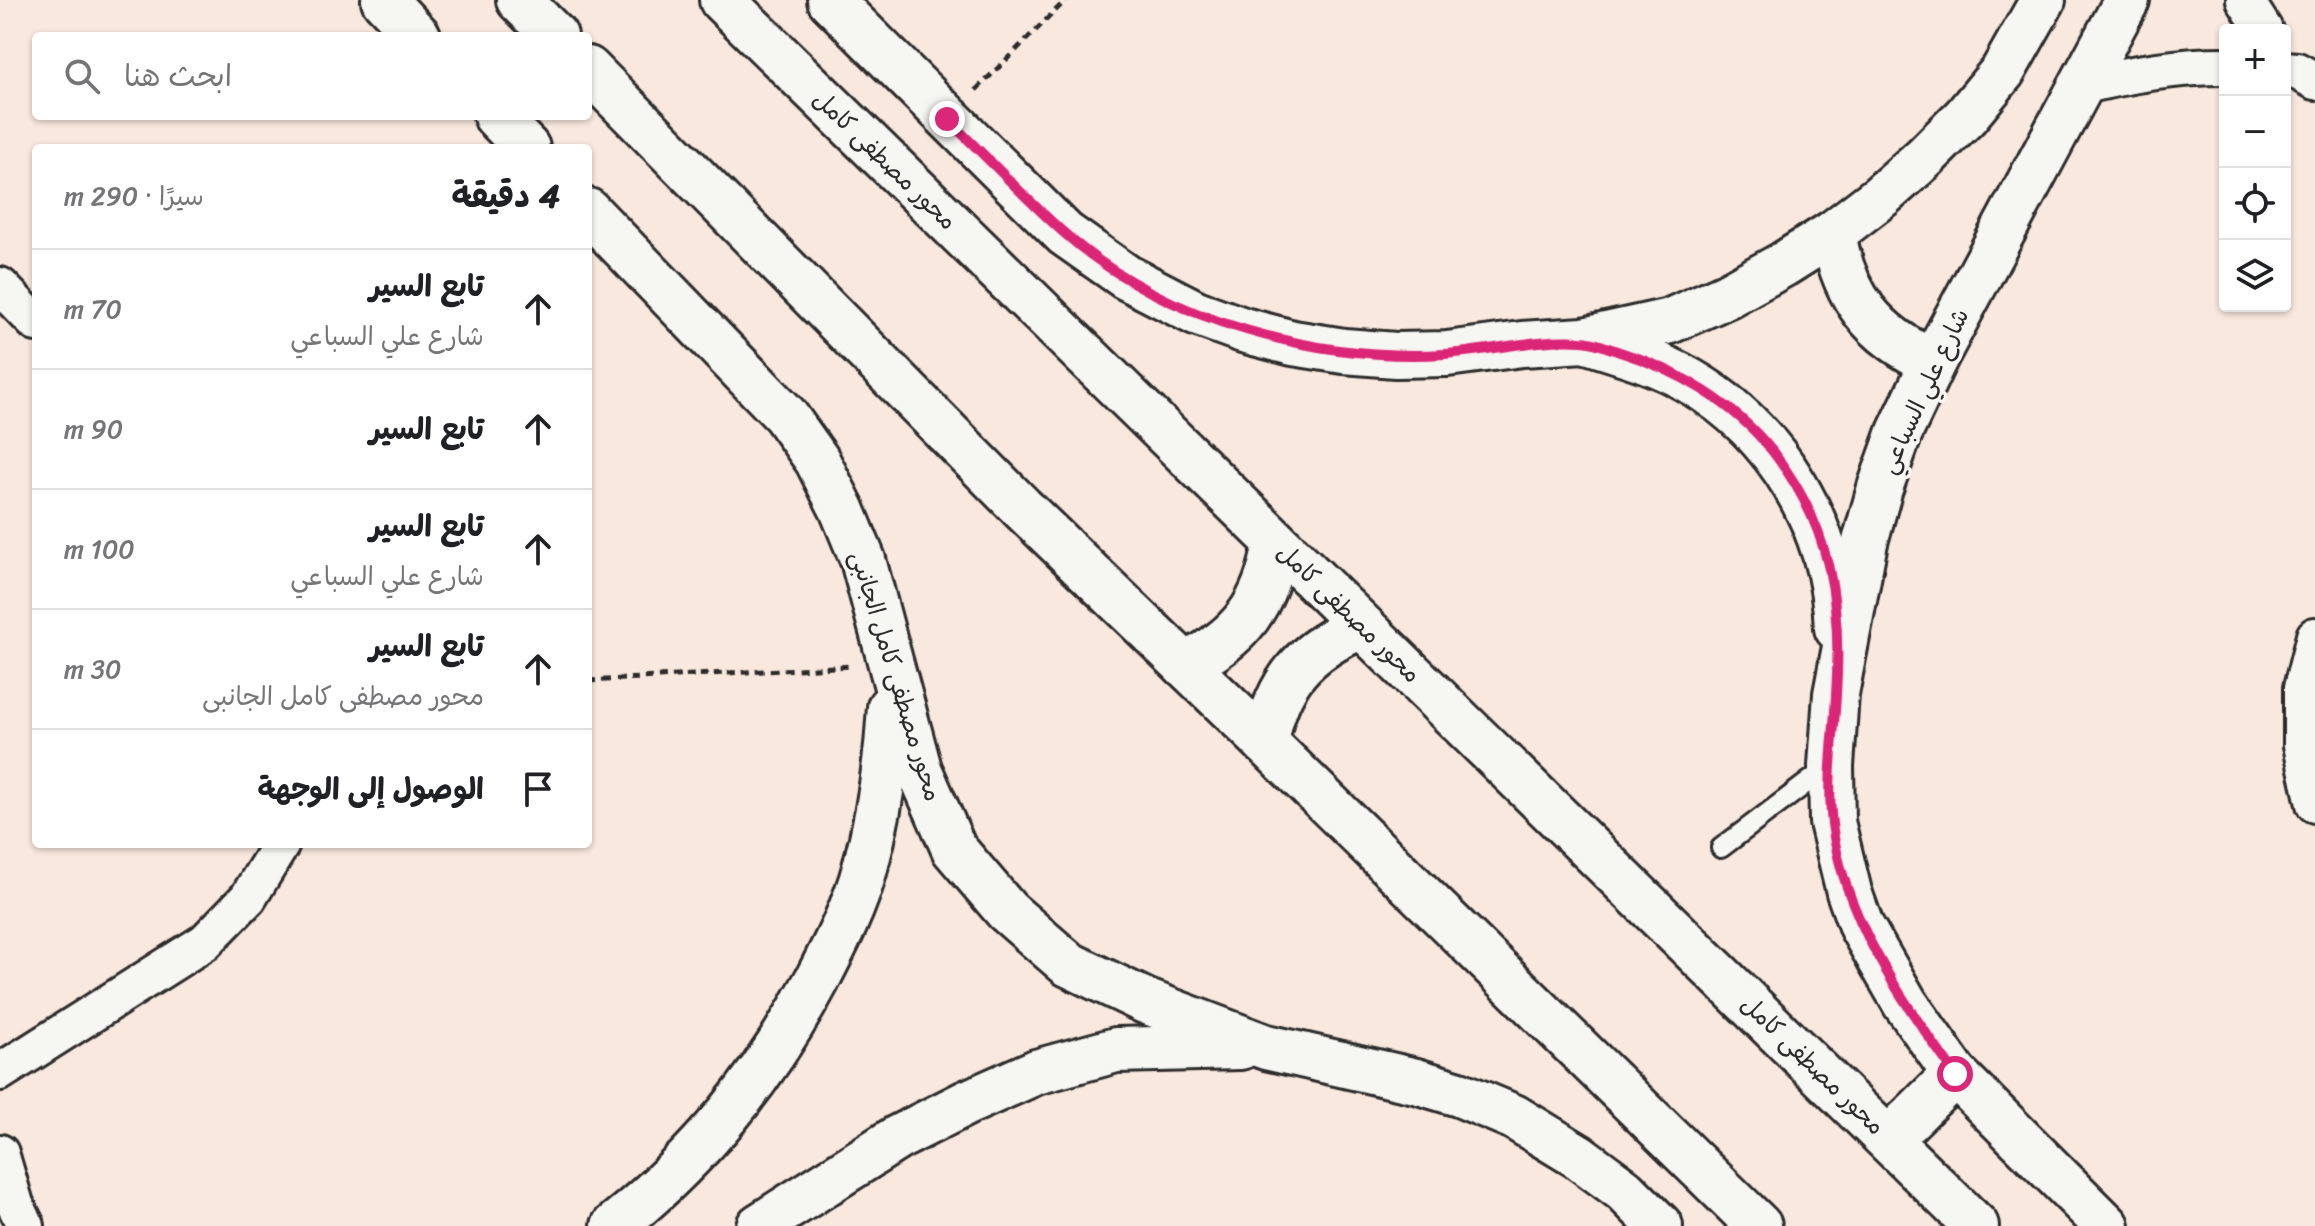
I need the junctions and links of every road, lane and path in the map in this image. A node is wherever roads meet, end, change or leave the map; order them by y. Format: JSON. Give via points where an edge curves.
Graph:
{"nodes":[{"id":1,"x":384,"y":0,"type":"edge"},
{"id":2,"x":519,"y":0,"type":"edge"},
{"id":3,"x":722,"y":0,"type":"edge"},
{"id":4,"x":830,"y":0,"type":"edge"},
{"id":5,"x":1066,"y":0,"type":"edge"},
{"id":6,"x":2043,"y":0,"type":"edge"},
{"id":7,"x":2127,"y":0,"type":"edge"},
{"id":8,"x":2245,"y":0,"type":"edge"},
{"id":9,"x":2260,"y":24,"type":"edge"},
{"id":10,"x":414,"y":32,"type":"edge"},
{"id":11,"x":551,"y":32,"type":"edge"},
{"id":12,"x":2219,"y":66,"type":"edge"},
{"id":13,"x":592,"y":73,"type":"edge"},
{"id":14,"x":2081,"y":86,"type":"junction"},
{"id":15,"x":947,"y":119,"type":"junction"},
{"id":16,"x":500,"y":120,"type":"edge"},
{"id":17,"x":523,"y":144,"type":"edge"},
{"id":18,"x":592,"y":215,"type":"edge"},
{"id":19,"x":1833,"y":233,"type":"junction"},
{"id":20,"x":0,"y":286,"type":"edge"},
{"id":21,"x":32,"y":319,"type":"edge"},
{"id":22,"x":1584,"y":340,"type":"junction"},
{"id":23,"x":1933,"y":362,"type":"junction"},
{"id":24,"x":1276,"y":543,"type":"junction"},
{"id":25,"x":1362,"y":626,"type":"junction"},
{"id":26,"x":2315,"y":636,"type":"edge"},
{"id":27,"x":892,"y":664,"type":"junction"},
{"id":28,"x":1185,"y":665,"type":"junction"},
{"id":29,"x":592,"y":681,"type":"edge"},
{"id":30,"x":1836,"y":694,"type":"junction"},
{"id":31,"x":1266,"y":743,"type":"junction"},
{"id":32,"x":1831,"y":766,"type":"junction"},
{"id":33,"x":2315,"y":804,"type":"edge"},
{"id":34,"x":279,"y":848,"type":"edge"},
{"id":35,"x":1721,"y":848,"type":"dead end"},
{"id":36,"x":1266,"y":1047,"type":"junction"},
{"id":37,"x":0,"y":1072,"type":"edge"},
{"id":38,"x":1955,"y":1074,"type":"junction"},
{"id":39,"x":1889,"y":1139,"type":"junction"},
{"id":40,"x":0,"y":1153,"type":"edge"},
{"id":41,"x":26,"y":1226,"type":"edge"},
{"id":42,"x":614,"y":1226,"type":"edge"},
{"id":43,"x":759,"y":1226,"type":"edge"},
{"id":44,"x":1660,"y":1226,"type":"edge"},
{"id":45,"x":1759,"y":1226,"type":"edge"},
{"id":46,"x":1976,"y":1226,"type":"edge"},
{"id":47,"x":2107,"y":1226,"type":"edge"}],
"edges":[{"from":1,"to":10,"type":"street"},
{"from":2,"to":11,"type":"street"},
{"from":3,"to":24,"type":"street","name":"محور مصطفى كامل"},
{"from":4,"to":15,"type":"street"},
{"from":5,"to":15,"type":"path"},
{"from":6,"to":19,"type":"street","via":[[2003,71],[1966,116],[1880,197]]},
{"from":7,"to":14,"type":"street","name":"شارع علي السباعي"},
{"from":8,"to":9,"type":"street"},
{"from":12,"to":14,"type":"street","via":[[2134,72]]},
{"from":13,"to":28,"type":"street","via":[[1022,508]]},
{"from":14,"to":23,"type":"street","name":"شارع علي السباعي"},
{"from":15,"to":22,"type":"street","via":[[1065,234],[1108,266],[1151,292],[1243,330],[1293,343],[1396,355]]},
{"from":16,"to":17,"type":"street"},
{"from":18,"to":27,"type":"street","name":"محور مصطفى كامل الجانبى","via":[[785,415],[817,460],[863,560]]},
{"from":19,"to":22,"type":"street","via":[[1728,295],[1670,321]]},
{"from":19,"to":23,"type":"street","via":[[1858,303],[1891,339]]},
{"from":20,"to":21,"type":"street"},
{"from":22,"to":30,"type":"street","via":[[1690,381],[1734,412],[1772,450],[1802,495],[1824,544],[1836,597]]},
{"from":23,"to":30,"type":"street","name":"شارع علي السباعي","via":[[1880,488]]},
{"from":24,"to":25,"type":"street","name":"محور مصطفى كامل"},
{"from":24,"to":28,"type":"street","via":[[1267,582],[1249,618],[1231,637]]},
{"from":25,"to":31,"type":"street","via":[[1321,646],[1289,678]]},
{"from":25,"to":39,"type":"street","name":"محور مصطفى كامل"},
{"from":26,"to":33,"type":"street","via":[[2302,688],[2302,745]]},
{"from":27,"to":29,"type":"path"},
{"from":27,"to":36,"type":"street","name":"محور مصطفى كامل الجانبى","via":[[919,769],[954,849],[1007,911],[1068,964],[1145,1001]]},
{"from":27,"to":42,"type":"street","via":[[887,764],[864,871],[834,947],[791,1029],[751,1088],[706,1142]]},
{"from":28,"to":31,"type":"street"},
{"from":30,"to":32,"type":"street","name":"شارع علي السباعي"},
{"from":31,"to":45,"type":"street"},
{"from":32,"to":35,"type":"lane"},
{"from":32,"to":38,"type":"street","name":"شارع علي السباعي","via":[[1832,822],[1861,926],[1905,1003]]},
{"from":34,"to":37,"type":"street","via":[[248,898],[205,942]]},
{"from":36,"to":43,"type":"street","via":[[1116,1050],[1036,1072],[897,1138]]},
{"from":36,"to":44,"type":"street","name":"محور مصطفى كامل الجانبى","via":[[1416,1081],[1514,1117],[1624,1190]]},
{"from":38,"to":39,"type":"street"},
{"from":38,"to":47,"type":"street"},
{"from":39,"to":46,"type":"street","name":"محور مصطفى كامل"},
{"from":40,"to":41,"type":"street"}]}
